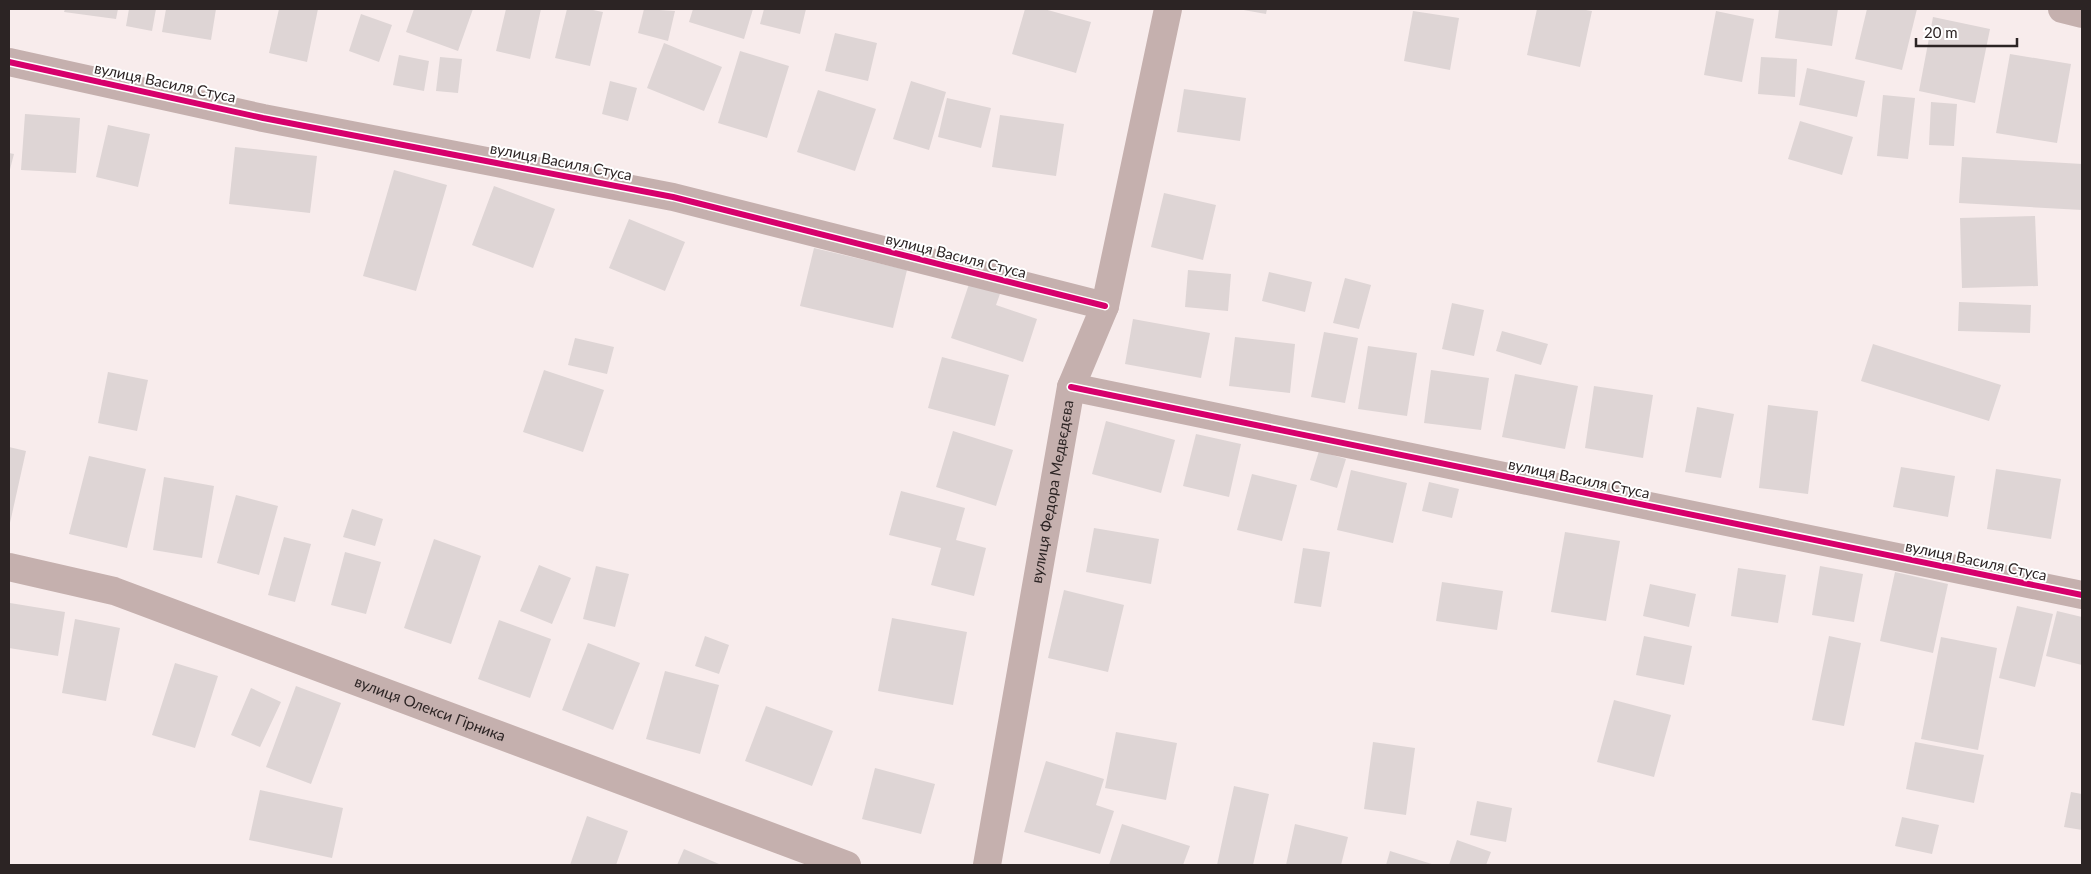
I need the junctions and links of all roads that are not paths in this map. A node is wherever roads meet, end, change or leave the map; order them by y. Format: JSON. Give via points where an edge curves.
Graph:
{"nodes":[{"id":1,"x":1168,"y":9,"type":"edge"},
{"id":2,"x":2062,"y":9,"type":"edge"},
{"id":3,"x":2082,"y":14,"type":"edge"},
{"id":4,"x":9,"y":62,"type":"edge"},
{"id":5,"x":1105,"y":306,"type":"junction"},
{"id":6,"x":1071,"y":387,"type":"junction"},
{"id":7,"x":9,"y":567,"type":"edge"},
{"id":8,"x":2082,"y":595,"type":"edge"},
{"id":9,"x":847,"y":865,"type":"edge"},
{"id":10,"x":987,"y":865,"type":"edge"}],
"edges":[{"from":1,"to":5,"type":"street","name":"вулиця Федора Медвєдєва"},
{"from":2,"to":3,"type":"street"},
{"from":4,"to":5,"type":"street","name":"вулиця Василя Стуса","via":[[263,118],[673,197]]},
{"from":5,"to":6,"type":"street","name":"вулиця Федора Медвєдєва"},
{"from":6,"to":8,"type":"street","name":"вулиця Василя Стуса"},
{"from":6,"to":10,"type":"street","name":"вулиця Федора Медвєдєва"},
{"from":7,"to":9,"type":"street","name":"вулиця Олекси Гірника","via":[[114,592]]}]}
